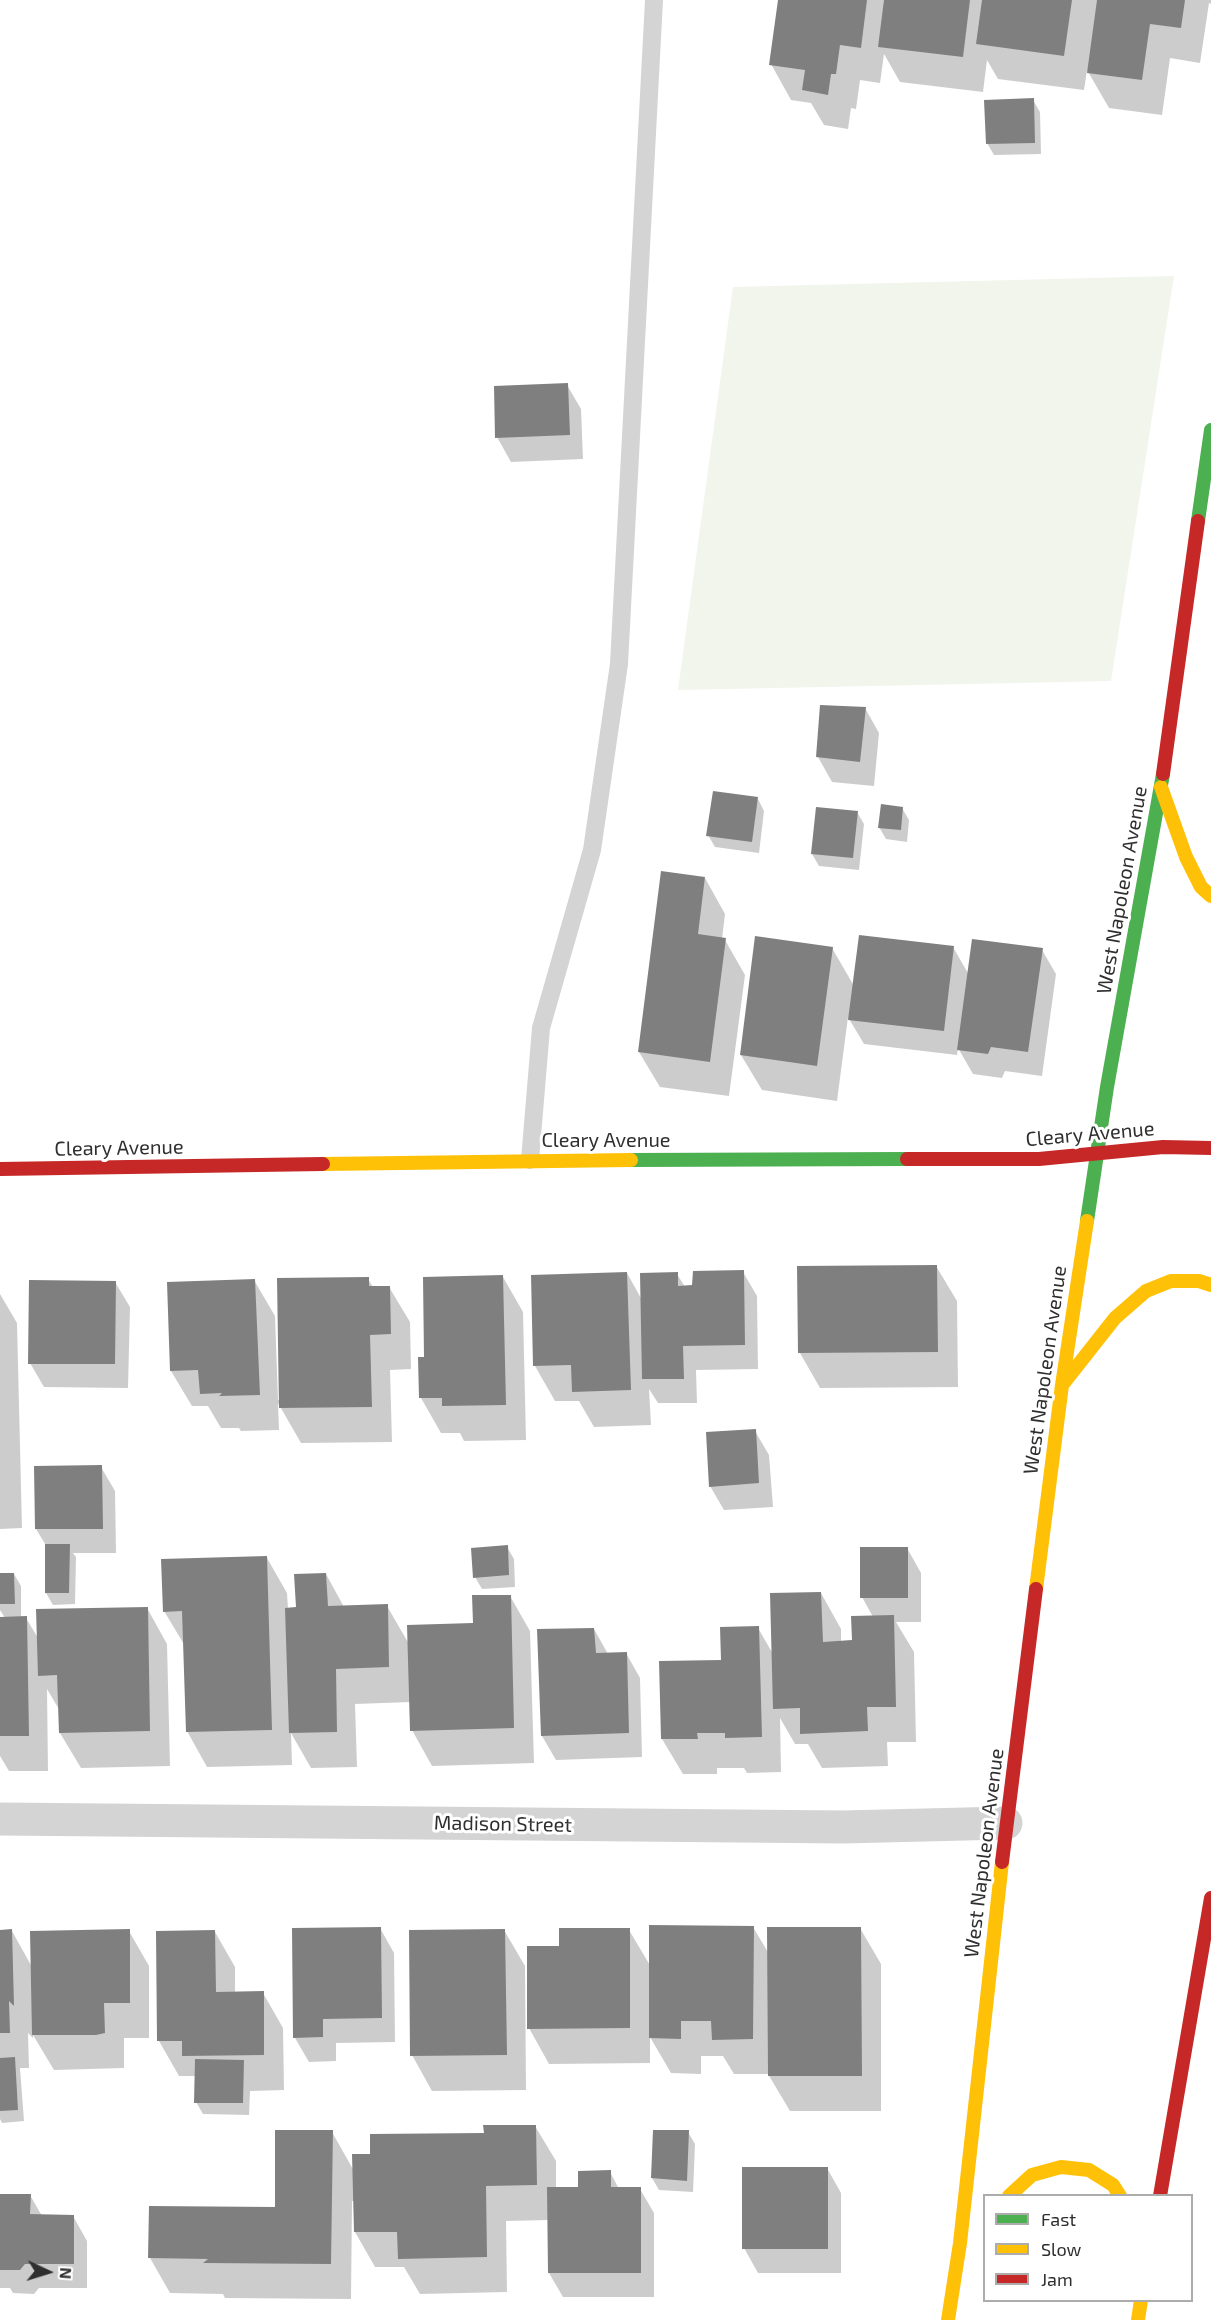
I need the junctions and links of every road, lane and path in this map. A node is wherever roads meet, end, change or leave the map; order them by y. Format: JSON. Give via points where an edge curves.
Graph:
{"nodes":[{"id":1,"x":654,"y":0,"type":"edge"},
{"id":2,"x":1211,"y":430,"type":"edge"},
{"id":3,"x":1161,"y":785,"type":"junction"},
{"id":4,"x":1211,"y":896,"type":"edge"},
{"id":5,"x":1211,"y":1148,"type":"edge"},
{"id":6,"x":1096,"y":1152,"type":"junction"},
{"id":7,"x":530,"y":1160,"type":"junction"},
{"id":8,"x":0,"y":1169,"type":"edge"},
{"id":9,"x":1211,"y":1286,"type":"edge"},
{"id":10,"x":1062,"y":1386,"type":"junction"},
{"id":11,"x":0,"y":1819,"type":"edge"},
{"id":12,"x":1006,"y":1823,"type":"junction"},
{"id":13,"x":1211,"y":1898,"type":"edge"},
{"id":14,"x":1011,"y":2194,"type":"edge"},
{"id":15,"x":1119,"y":2194,"type":"edge"},
{"id":16,"x":1160,"y":2194,"type":"edge"},
{"id":17,"x":976,"y":2227,"type":"dead end"},
{"id":18,"x":960,"y":2243,"type":"junction"},
{"id":19,"x":1141,"y":2302,"type":"edge"},
{"id":20,"x":948,"y":2320,"type":"edge"},
{"id":21,"x":1138,"y":2320,"type":"edge"}],
"edges":[{"from":1,"to":7,"type":"lane","via":[[619,664],[592,849],[541,1028]]},
{"from":2,"to":3,"type":"main road","name":"West Napoleon Avenue"},
{"from":3,"to":4,"type":"main road","via":[[1185,858],[1201,887]]},
{"from":3,"to":6,"type":"main road","name":"West Napoleon Avenue"},
{"from":5,"to":6,"type":"main road","name":"Cleary Avenue"},
{"from":6,"to":7,"type":"main road","name":"Cleary Avenue","via":[[1039,1160]]},
{"from":6,"to":10,"type":"main road","name":"West Napoleon Avenue"},
{"from":7,"to":8,"type":"main road","name":"Cleary Avenue"},
{"from":9,"to":10,"type":"main road","via":[[1199,1281],[1171,1281],[1146,1291],[1115,1318]]},
{"from":10,"to":12,"type":"main road","name":"West Napoleon Avenue"},
{"from":11,"to":12,"type":"street","name":"Madison Street","via":[[843,1827]]},
{"from":12,"to":18,"type":"main road","name":"West Napoleon Avenue"},
{"from":13,"to":16,"type":"main road"},
{"from":14,"to":15,"type":"main road","via":[[1032,2175],[1061,2166],[1089,2170],[1113,2185]]},
{"from":17,"to":18,"type":"main road"},
{"from":18,"to":20,"type":"main road","name":"West Napoleon Avenue"},
{"from":19,"to":21,"type":"main road"}]}
